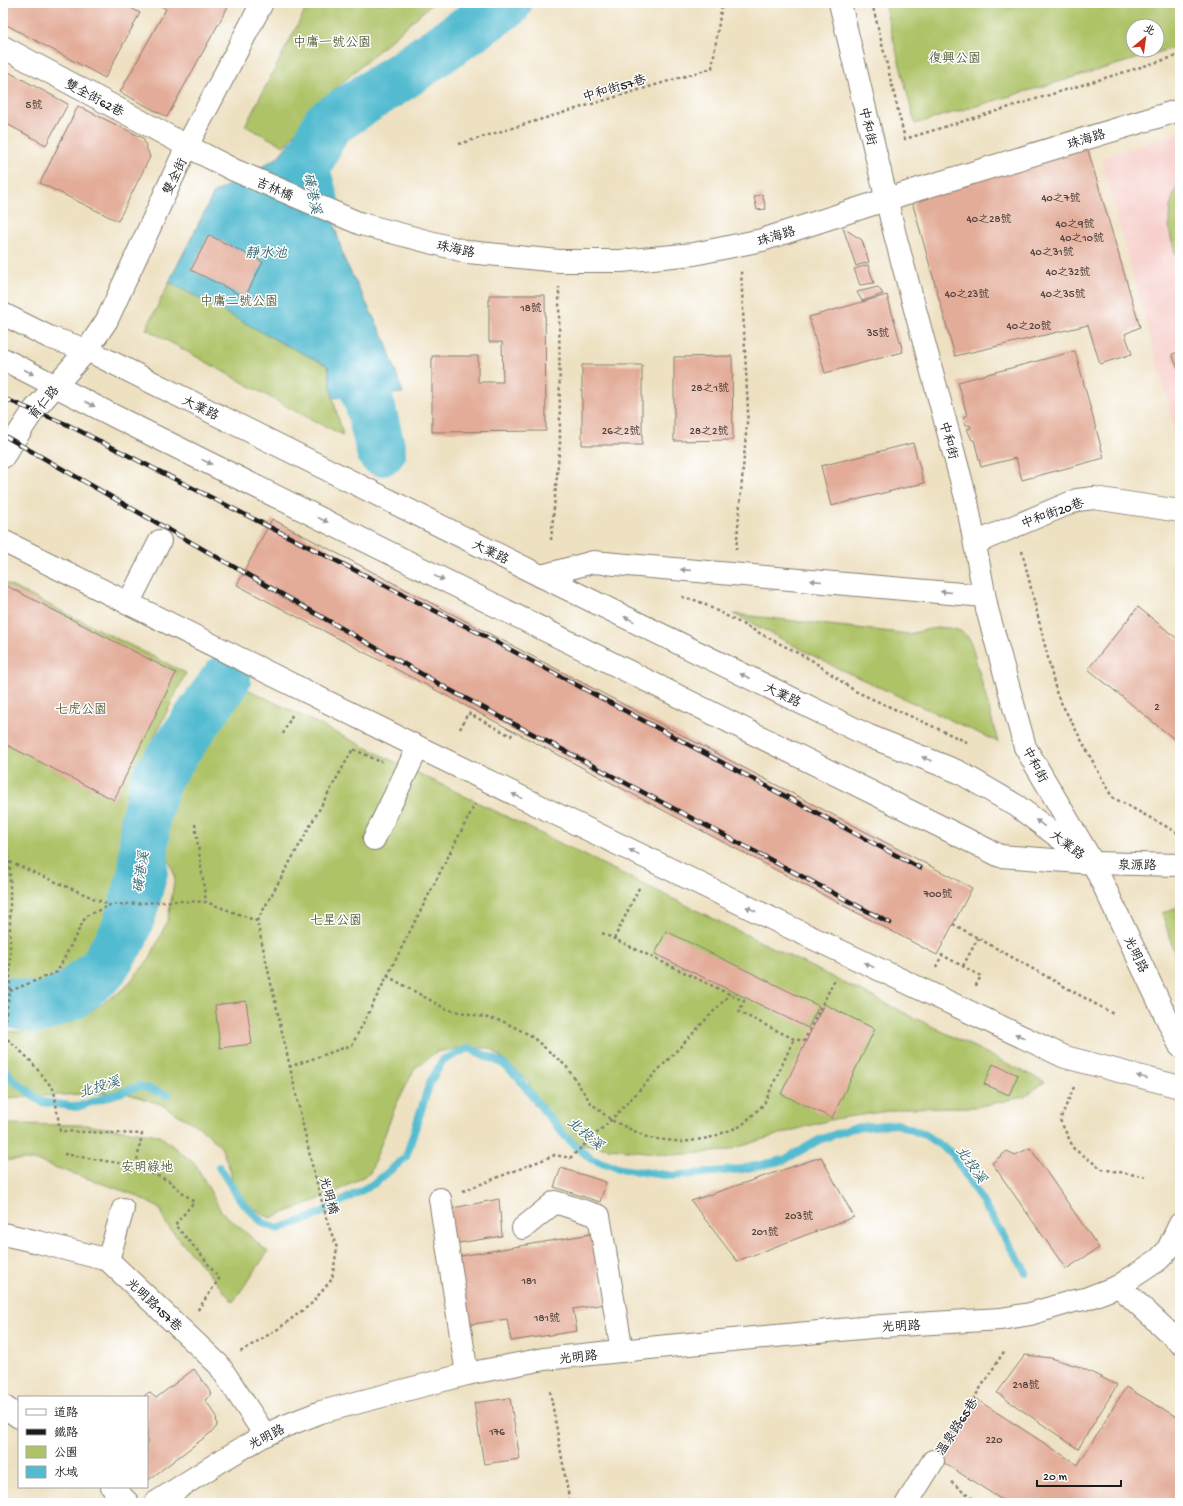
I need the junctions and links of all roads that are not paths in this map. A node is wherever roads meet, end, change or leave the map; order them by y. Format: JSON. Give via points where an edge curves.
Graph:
{"nodes":[{"id":1,"x":262,"y":3,"type":"edge"},
{"id":2,"x":840,"y":3,"type":"edge"},
{"id":3,"x":3,"y":47,"type":"edge"},
{"id":4,"x":1180,"y":110,"type":"edge"},
{"id":5,"x":187,"y":146,"type":"junction"},
{"id":6,"x":886,"y":199,"type":"junction"},
{"id":7,"x":361,"y":224,"type":"joint"},
{"id":8,"x":3,"y":314,"type":"edge"},
{"id":9,"x":87,"y":350,"type":"junction"},
{"id":10,"x":3,"y":359,"type":"edge"},
{"id":11,"x":56,"y":386,"type":"junction"},
{"id":12,"x":3,"y":457,"type":"edge"},
{"id":13,"x":1180,"y":511,"type":"edge"},
{"id":14,"x":3,"y":541,"type":"edge"},
{"id":15,"x":160,"y":541,"type":"dead end"},
{"id":16,"x":975,"y":543,"type":"junction"},
{"id":17,"x":541,"y":576,"type":"junction"},
{"id":18,"x":984,"y":596,"type":"junction"},
{"id":19,"x":128,"y":604,"type":"junction"},
{"id":20,"x":418,"y":747,"type":"junction"},
{"id":21,"x":374,"y":840,"type":"dead end"},
{"id":22,"x":1093,"y":863,"type":"junction"},
{"id":23,"x":1180,"y":865,"type":"edge"},
{"id":24,"x":1180,"y":1046,"type":"edge"},
{"id":25,"x":1180,"y":1087,"type":"edge"},
{"id":26,"x":440,"y":1199,"type":"road end"},
{"id":27,"x":123,"y":1209,"type":"dead end"},
{"id":28,"x":1180,"y":1224,"type":"edge"},
{"id":29,"x":523,"y":1228,"type":"dead end"},
{"id":30,"x":3,"y":1234,"type":"edge"},
{"id":31,"x":108,"y":1260,"type":"junction"},
{"id":32,"x":1119,"y":1286,"type":"junction"},
{"id":33,"x":1180,"y":1343,"type":"edge"},
{"id":34,"x":622,"y":1351,"type":"junction"},
{"id":35,"x":467,"y":1374,"type":"junction"},
{"id":36,"x":3,"y":1406,"type":"edge"},
{"id":37,"x":18,"y":1415,"type":"edge"},
{"id":38,"x":266,"y":1435,"type":"junction"},
{"id":39,"x":933,"y":1461,"type":"road end"},
{"id":40,"x":113,"y":1488,"type":"edge"},
{"id":41,"x":128,"y":1503,"type":"edge"},
{"id":42,"x":155,"y":1503,"type":"edge"},
{"id":43,"x":907,"y":1503,"type":"edge"}],
"edges":[{"from":1,"to":5,"type":"street","name":"雙全街"},
{"from":2,"to":6,"type":"street","name":"中和街"},
{"from":3,"to":5,"type":"street","name":"雙全街62巷"},
{"from":4,"to":6,"type":"street","name":"珠海路"},
{"from":5,"to":7,"type":"street","name":"吉林橋","via":[[234,170]]},
{"from":5,"to":9,"type":"street","name":"雙全街","via":[[107,320]]},
{"from":6,"to":7,"type":"street","name":"珠海路","via":[[762,240],[694,254],[621,261],[559,261],[468,252]]},
{"from":6,"to":16,"type":"street","name":"中和街","via":[[967,502]]},
{"from":8,"to":9,"type":"street","name":"大業路","via":[[49,337]]},
{"from":9,"to":11,"type":"street","name":"育仁路"},
{"from":9,"to":17,"type":"street","name":"大業路"},
{"from":10,"to":11,"type":"street","name":"大業路","one_way":true},
{"from":11,"to":12,"type":"street","name":"育仁路","via":[[34,410]]},
{"from":11,"to":22,"type":"street","name":"大業路","one_way":true,"via":[[1000,856]]},
{"from":13,"to":16,"type":"street","name":"中和街20巷","via":[[1094,498],[1077,500]]},
{"from":14,"to":19,"type":"street"},
{"from":15,"to":19,"type":"street"},
{"from":16,"to":18,"type":"street","name":"中和街"},
{"from":18,"to":17,"type":"street","one_way":true,"via":[[593,562]]},
{"from":22,"to":17,"type":"street","name":"大業路","one_way":true,"via":[[1017,806],[959,772],[869,736]]},
{"from":18,"to":22,"type":"street","name":"中和街","via":[[1026,747]]},
{"from":19,"to":20,"type":"street"},
{"from":20,"to":21,"type":"street"},
{"from":25,"to":20,"type":"street","one_way":true,"via":[[1065,1057]]},
{"from":22,"to":23,"type":"street","name":"泉源路"},
{"from":22,"to":24,"type":"street","name":"光明路"},
{"from":26,"to":35,"type":"street"},
{"from":27,"to":31,"type":"street"},
{"from":28,"to":32,"type":"street","via":[[1167,1251]]},
{"from":29,"to":34,"type":"street","via":[[554,1202],[599,1216]]},
{"from":30,"to":31,"type":"street","name":"光明路157巷"},
{"from":31,"to":38,"type":"street","name":"光明路157巷","via":[[219,1365]]},
{"from":32,"to":33,"type":"street"},
{"from":32,"to":34,"type":"street","name":"光明路","via":[[1085,1299],[1001,1319],[882,1326]]},
{"from":34,"to":35,"type":"street","name":"光明路","via":[[544,1359]]},
{"from":35,"to":38,"type":"street","name":"光明路","via":[[321,1412]]},
{"from":36,"to":37,"type":"street"},
{"from":38,"to":42,"type":"street","name":"光明路"},
{"from":39,"to":43,"type":"street","name":"溫泉路65巷"},
{"from":40,"to":41,"type":"street"}]}
